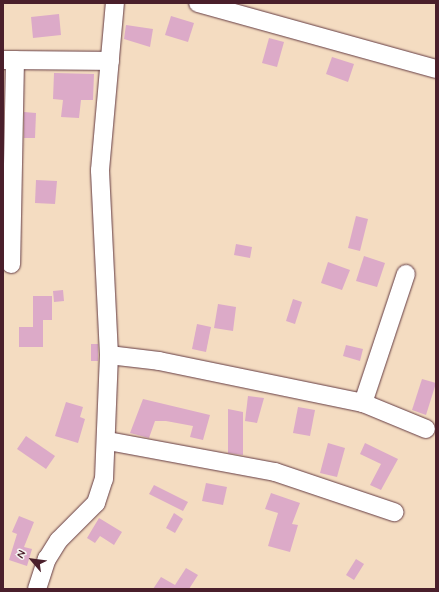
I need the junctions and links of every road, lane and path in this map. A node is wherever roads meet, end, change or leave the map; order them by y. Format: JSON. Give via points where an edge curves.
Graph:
{"nodes":[{"id":1,"x":115,"y":3,"type":"edge"},
{"id":2,"x":198,"y":3,"type":"edge"},
{"id":3,"x":9,"y":60,"type":"edge"},
{"id":4,"x":110,"y":61,"type":"junction"},
{"id":5,"x":436,"y":69,"type":"edge"},
{"id":6,"x":11,"y":264,"type":"dead end"},
{"id":7,"x":406,"y":274,"type":"dead end"},
{"id":8,"x":109,"y":355,"type":"junction"},
{"id":9,"x":363,"y":403,"type":"junction"},
{"id":10,"x":426,"y":429,"type":"dead end"},
{"id":11,"x":108,"y":441,"type":"junction"},
{"id":12,"x":394,"y":512,"type":"dead end"},
{"id":13,"x":37,"y":589,"type":"edge"}],
"edges":[{"from":1,"to":4,"type":"street"},
{"from":2,"to":5,"type":"street"},
{"from":3,"to":4,"type":"street"},
{"from":3,"to":6,"type":"street"},
{"from":4,"to":8,"type":"street","via":[[100,192]]},
{"from":7,"to":9,"type":"street"},
{"from":8,"to":9,"type":"street","via":[[182,365]]},
{"from":8,"to":11,"type":"street"},
{"from":9,"to":10,"type":"street"},
{"from":11,"to":12,"type":"street","via":[[275,472]]},
{"from":11,"to":13,"type":"street","via":[[104,479],[96,503],[59,540],[47,560]]}]}
